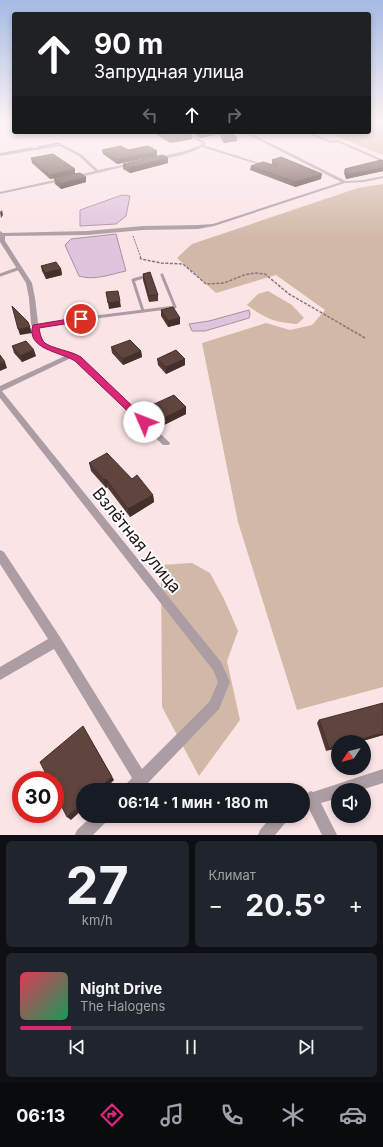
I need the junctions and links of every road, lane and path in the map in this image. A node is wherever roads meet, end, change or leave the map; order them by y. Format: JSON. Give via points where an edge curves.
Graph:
{"nodes":[{"id":1,"x":87,"y":162,"type":"edge"},
{"id":2,"x":255,"y":162,"type":"edge"},
{"id":3,"x":305,"y":162,"type":"edge"},
{"id":4,"x":135,"y":163,"type":"edge"},
{"id":5,"x":268,"y":166,"type":"edge"},
{"id":6,"x":98,"y":172,"type":"junction"},
{"id":7,"x":383,"y":177,"type":"edge"},
{"id":8,"x":345,"y":182,"type":"junction"},
{"id":9,"x":0,"y":192,"type":"edge"},
{"id":10,"x":130,"y":229,"type":"junction"},
{"id":11,"x":1,"y":234,"type":"edge"},
{"id":12,"x":20,"y":268,"type":"junction"},
{"id":13,"x":150,"y":275,"type":"edge"},
{"id":14,"x":162,"y":275,"type":"dead end"},
{"id":15,"x":0,"y":276,"type":"edge"},
{"id":16,"x":143,"y":311,"type":"junction"},
{"id":17,"x":35,"y":327,"type":"junction"},
{"id":18,"x":365,"y":338,"type":"dead end"},
{"id":19,"x":72,"y":355,"type":"junction"},
{"id":20,"x":0,"y":389,"type":"edge"},
{"id":21,"x":0,"y":394,"type":"edge"},
{"id":22,"x":166,"y":443,"type":"dead end"},
{"id":23,"x":0,"y":556,"type":"edge"},
{"id":24,"x":56,"y":641,"type":"junction"},
{"id":25,"x":0,"y":674,"type":"edge"},
{"id":26,"x":383,"y":776,"type":"edge"},
{"id":27,"x":141,"y":780,"type":"junction"},
{"id":28,"x":138,"y":783,"type":"edge"},
{"id":29,"x":310,"y":799,"type":"edge"},
{"id":30,"x":310,"y":805,"type":"edge"},
{"id":31,"x":95,"y":823,"type":"edge"},
{"id":32,"x":276,"y":823,"type":"edge"},
{"id":33,"x":82,"y":835,"type":"edge"},
{"id":34,"x":265,"y":835,"type":"edge"},
{"id":35,"x":330,"y":835,"type":"edge"}],
"edges":[{"from":1,"to":6,"type":"street"},
{"from":2,"to":5,"type":"lane"},
{"from":3,"to":8,"type":"street"},
{"from":4,"to":6,"type":"street"},
{"from":6,"to":9,"type":"street"},
{"from":7,"to":8,"type":"street"},
{"from":8,"to":10,"type":"street","via":[[214,225]]},
{"from":10,"to":11,"type":"street","via":[[87,233]]},
{"from":10,"to":18,"type":"path","via":[[142,258],[161,263],[183,264],[206,284],[224,283],[249,274],[265,274],[289,294]]},
{"from":11,"to":12,"type":"street","via":[[2,241]]},
{"from":12,"to":15,"type":"lane"},
{"from":12,"to":17,"type":"street","via":[[29,284],[35,311]]},
{"from":13,"to":16,"type":"lane","via":[[133,280]]},
{"from":14,"to":16,"type":"lane","via":[[175,307]]},
{"from":16,"to":17,"type":"lane"},
{"from":17,"to":19,"type":"street","via":[[42,345]]},
{"from":19,"to":20,"type":"street"},
{"from":19,"to":22,"type":"street"},
{"from":21,"to":27,"type":"street","name":"Взлётная улица","via":[[217,666],[224,682],[208,713]]},
{"from":23,"to":24,"type":"street"},
{"from":24,"to":25,"type":"street"},
{"from":24,"to":27,"type":"street"},
{"from":26,"to":29,"type":"street"},
{"from":27,"to":28,"type":"street"},
{"from":30,"to":35,"type":"street"},
{"from":31,"to":33,"type":"street"},
{"from":32,"to":34,"type":"street"}]}
